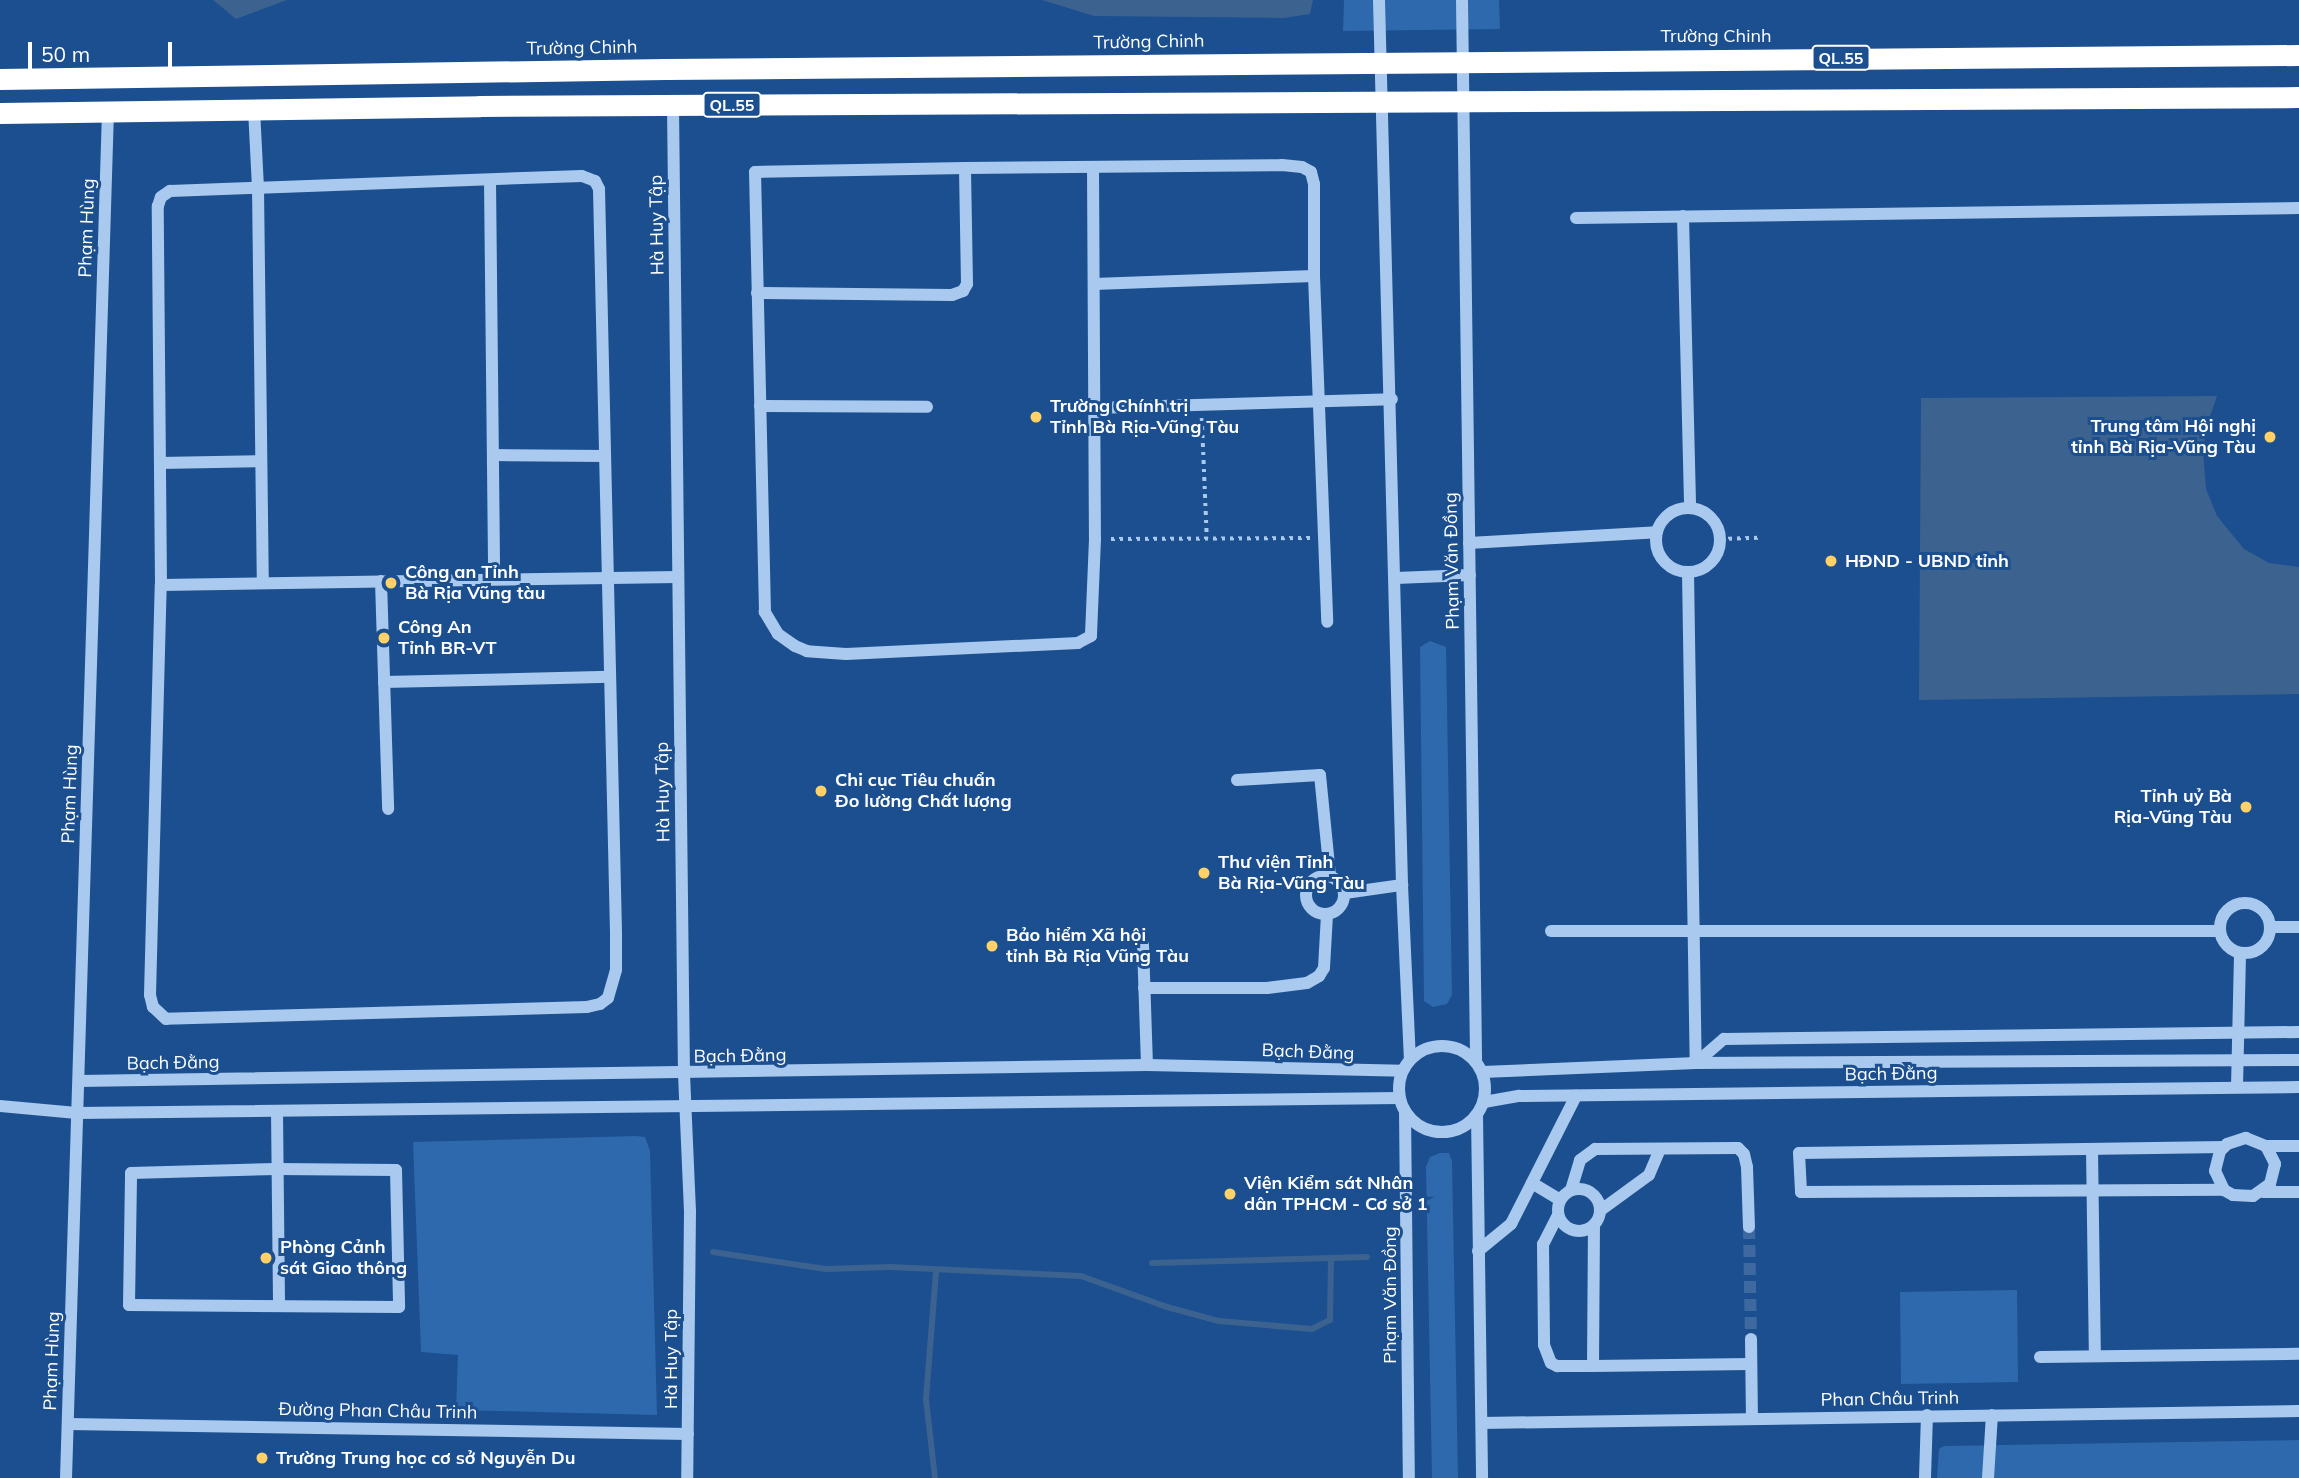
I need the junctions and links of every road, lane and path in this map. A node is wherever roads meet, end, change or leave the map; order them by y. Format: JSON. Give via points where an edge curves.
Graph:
{"nodes":[{"id":1,"x":1379,"y":0,"type":"edge"},
{"id":2,"x":1462,"y":0,"type":"edge"},
{"id":3,"x":2299,"y":55,"type":"edge"},
{"id":4,"x":1463,"y":61,"type":"junction"},
{"id":5,"x":1383,"y":62,"type":"junction"},
{"id":6,"x":110,"y":78,"type":"junction"},
{"id":7,"x":0,"y":79,"type":"edge"},
{"id":8,"x":2299,"y":97,"type":"edge"},
{"id":9,"x":1384,"y":100,"type":"junction"},
{"id":10,"x":1464,"y":101,"type":"junction"},
{"id":11,"x":673,"y":106,"type":"junction"},
{"id":12,"x":254,"y":109,"type":"junction"},
{"id":13,"x":108,"y":112,"type":"junction"},
{"id":14,"x":0,"y":113,"type":"edge"},
{"id":15,"x":1093,"y":167,"type":"junction"},
{"id":16,"x":965,"y":168,"type":"junction"},
{"id":17,"x":490,"y":180,"type":"junction"},
{"id":18,"x":258,"y":188,"type":"junction"},
{"id":19,"x":2299,"y":208,"type":"edge"},
{"id":20,"x":1683,"y":216,"type":"junction"},
{"id":21,"x":1576,"y":218,"type":"dead end"},
{"id":22,"x":1314,"y":276,"type":"junction"},
{"id":23,"x":1094,"y":284,"type":"junction"},
{"id":24,"x":757,"y":293,"type":"junction"},
{"id":25,"x":1391,"y":399,"type":"junction"},
{"id":26,"x":1319,"y":401,"type":"junction"},
{"id":27,"x":1202,"y":405,"type":"junction"},
{"id":28,"x":760,"y":406,"type":"junction"},
{"id":29,"x":927,"y":407,"type":"dead end"},
{"id":30,"x":1094,"y":408,"type":"junction"},
{"id":31,"x":493,"y":455,"type":"junction"},
{"id":32,"x":605,"y":456,"type":"junction"},
{"id":33,"x":261,"y":461,"type":"junction"},
{"id":34,"x":160,"y":463,"type":"junction"},
{"id":35,"x":1690,"y":508,"type":"junction"},
{"id":36,"x":1657,"y":532,"type":"junction"},
{"id":37,"x":1207,"y":538,"type":"junction"},
{"id":38,"x":1325,"y":538,"type":"junction"},
{"id":39,"x":1720,"y":538,"type":"junction"},
{"id":40,"x":1758,"y":538,"type":"dead end"},
{"id":41,"x":1095,"y":539,"type":"junction"},
{"id":42,"x":1469,"y":543,"type":"junction"},
{"id":43,"x":1688,"y":572,"type":"junction"},
{"id":44,"x":1470,"y":575,"type":"junction"},
{"id":45,"x":678,"y":577,"type":"junction"},
{"id":46,"x":607,"y":578,"type":"junction"},
{"id":47,"x":1396,"y":578,"type":"junction"},
{"id":48,"x":494,"y":579,"type":"junction"},
{"id":49,"x":381,"y":581,"type":"junction"},
{"id":50,"x":263,"y":583,"type":"junction"},
{"id":51,"x":162,"y":584,"type":"junction"},
{"id":52,"x":1327,"y":622,"type":"dead end"},
{"id":53,"x":610,"y":677,"type":"junction"},
{"id":54,"x":384,"y":682,"type":"junction"},
{"id":55,"x":1237,"y":780,"type":"dead end"},
{"id":56,"x":388,"y":809,"type":"dead end"},
{"id":57,"x":1330,"y":876,"type":"junction"},
{"id":58,"x":1402,"y":885,"type":"junction"},
{"id":59,"x":1345,"y":893,"type":"junction"},
{"id":60,"x":1326,"y":915,"type":"junction"},
{"id":61,"x":2270,"y":927,"type":"junction"},
{"id":62,"x":2299,"y":927,"type":"edge"},
{"id":63,"x":1551,"y":931,"type":"dead end"},
{"id":64,"x":1693,"y":931,"type":"junction"},
{"id":65,"x":2219,"y":931,"type":"junction"},
{"id":66,"x":1143,"y":945,"type":"dead end"},
{"id":67,"x":2241,"y":953,"type":"junction"},
{"id":68,"x":1144,"y":988,"type":"junction"},
{"id":69,"x":2239,"y":1032,"type":"junction"},
{"id":70,"x":2299,"y":1032,"type":"edge"},
{"id":71,"x":1410,"y":1059,"type":"junction"},
{"id":72,"x":2299,"y":1059,"type":"edge"},
{"id":73,"x":1476,"y":1060,"type":"junction"},
{"id":74,"x":2239,"y":1060,"type":"junction"},
{"id":75,"x":1696,"y":1063,"type":"junction"},
{"id":76,"x":1147,"y":1065,"type":"junction"},
{"id":77,"x":1402,"y":1071,"type":"junction"},
{"id":78,"x":1483,"y":1072,"type":"junction"},
{"id":79,"x":684,"y":1074,"type":"junction"},
{"id":80,"x":79,"y":1082,"type":"junction"},
{"id":81,"x":2237,"y":1087,"type":"junction"},
{"id":82,"x":2299,"y":1087,"type":"edge"},
{"id":83,"x":1576,"y":1096,"type":"junction"},
{"id":84,"x":1400,"y":1098,"type":"junction"},
{"id":85,"x":1484,"y":1102,"type":"junction"},
{"id":86,"x":686,"y":1106,"type":"junction"},
{"id":87,"x":0,"y":1107,"type":"edge"},
{"id":88,"x":276,"y":1111,"type":"junction"},
{"id":89,"x":1405,"y":1111,"type":"junction"},
{"id":90,"x":78,"y":1113,"type":"junction"},
{"id":91,"x":1477,"y":1115,"type":"junction"},
{"id":92,"x":2266,"y":1146,"type":"junction"},
{"id":93,"x":2299,"y":1146,"type":"edge"},
{"id":94,"x":2224,"y":1147,"type":"junction"},
{"id":95,"x":1660,"y":1149,"type":"junction"},
{"id":96,"x":2092,"y":1149,"type":"junction"},
{"id":97,"x":277,"y":1169,"type":"junction"},
{"id":98,"x":1532,"y":1184,"type":"junction"},
{"id":99,"x":1571,"y":1190,"type":"junction"},
{"id":100,"x":2224,"y":1190,"type":"junction"},
{"id":101,"x":2092,"y":1191,"type":"junction"},
{"id":102,"x":2263,"y":1192,"type":"junction"},
{"id":103,"x":2299,"y":1192,"type":"edge"},
{"id":104,"x":1560,"y":1200,"type":"junction"},
{"id":105,"x":1601,"y":1210,"type":"junction"},
{"id":106,"x":1558,"y":1215,"type":"junction"},
{"id":107,"x":1594,"y":1226,"type":"junction"},
{"id":108,"x":1749,"y":1227,"type":"tunnel mouth"},
{"id":109,"x":1478,"y":1251,"type":"junction"},
{"id":110,"x":279,"y":1306,"type":"junction"},
{"id":111,"x":1751,"y":1339,"type":"tunnel mouth"},
{"id":112,"x":2299,"y":1354,"type":"edge"},
{"id":113,"x":2095,"y":1356,"type":"junction"},
{"id":114,"x":2040,"y":1357,"type":"dead end"},
{"id":115,"x":1751,"y":1364,"type":"junction"},
{"id":116,"x":1592,"y":1366,"type":"junction"},
{"id":117,"x":2299,"y":1411,"type":"edge"},
{"id":118,"x":1927,"y":1415,"type":"junction"},
{"id":119,"x":1992,"y":1415,"type":"junction"},
{"id":120,"x":1752,"y":1418,"type":"junction"},
{"id":121,"x":1482,"y":1423,"type":"junction"},
{"id":122,"x":68,"y":1424,"type":"junction"},
{"id":123,"x":688,"y":1434,"type":"junction"},
{"id":124,"x":66,"y":1478,"type":"edge"},
{"id":125,"x":687,"y":1478,"type":"edge"},
{"id":126,"x":1409,"y":1478,"type":"edge"},
{"id":127,"x":1482,"y":1478,"type":"edge"},
{"id":128,"x":1925,"y":1478,"type":"edge"},
{"id":129,"x":1988,"y":1478,"type":"edge"}],
"edges":[{"from":1,"to":5,"type":"street"},
{"from":2,"to":4,"type":"street","name":"Phạm Văn Đồng"},
{"from":3,"to":4,"type":"highway","name":"Trường Chinh","number":"QL.55"},
{"from":4,"to":5,"type":"highway","name":"Trường Chinh","number":"QL.55"},
{"from":4,"to":10,"type":"street","name":"Phạm Văn Đồng"},
{"from":5,"to":6,"type":"highway","name":"Trường Chinh","number":"QL.55"},
{"from":5,"to":9,"type":"street"},
{"from":6,"to":7,"type":"highway","name":"Trường Chinh","number":"QL.55"},
{"from":6,"to":13,"type":"highway"},
{"from":8,"to":10,"type":"highway","number":"QL.55"},
{"from":9,"to":10,"type":"highway","number":"QL.55"},
{"from":9,"to":11,"type":"highway","number":"QL.55"},
{"from":9,"to":25,"type":"street"},
{"from":10,"to":42,"type":"street","name":"Phạm Văn Đồng"},
{"from":11,"to":12,"type":"highway","number":"QL.55"},
{"from":11,"to":45,"type":"street","name":"Hà Huy Tập"},
{"from":12,"to":13,"type":"highway","number":"QL.55"},
{"from":12,"to":18,"type":"street"},
{"from":13,"to":14,"type":"highway","number":"QL.55"},
{"from":13,"to":80,"type":"street","name":"Phạm Hùng"},
{"from":15,"to":16,"type":"street"},
{"from":15,"to":22,"type":"street","via":[[1302,167],[1311,172],[1314,184]]},
{"from":15,"to":23,"type":"street"},
{"from":16,"to":24,"type":"street","via":[[967,284],[963,291],[952,295]]},
{"from":16,"to":24,"type":"street","via":[[755,172]]},
{"from":17,"to":18,"type":"street"},
{"from":17,"to":31,"type":"street"},
{"from":17,"to":32,"type":"street","via":[[582,176],[599,188]]},
{"from":18,"to":33,"type":"street"},
{"from":18,"to":34,"type":"street","via":[[170,191],[161,197]]},
{"from":19,"to":20,"type":"street"},
{"from":20,"to":21,"type":"street"},
{"from":20,"to":35,"type":"street"},
{"from":22,"to":23,"type":"street"},
{"from":22,"to":26,"type":"street"},
{"from":23,"to":30,"type":"street"},
{"from":24,"to":28,"type":"street"},
{"from":25,"to":26,"type":"street"},
{"from":25,"to":47,"type":"street"},
{"from":26,"to":27,"type":"street"},
{"from":26,"to":38,"type":"street"},
{"from":27,"to":30,"type":"street"},
{"from":27,"to":37,"type":"path"},
{"from":28,"to":29,"type":"street"},
{"from":28,"to":41,"type":"street","via":[[765,612],[778,634],[807,651],[846,654],[1086,641],[1094,630]]},
{"from":30,"to":41,"type":"street"},
{"from":31,"to":32,"type":"street"},
{"from":31,"to":48,"type":"street"},
{"from":32,"to":46,"type":"street"},
{"from":33,"to":34,"type":"street"},
{"from":33,"to":50,"type":"street"},
{"from":34,"to":51,"type":"street"},
{"from":35,"to":36,"type":"street","via":[[1672,513]]},
{"from":35,"to":39,"type":"street","via":[[1708,515]]},
{"from":36,"to":42,"type":"street"},
{"from":36,"to":43,"type":"street","via":[[1659,555],[1675,570]]},
{"from":37,"to":38,"type":"path"},
{"from":37,"to":41,"type":"path"},
{"from":38,"to":52,"type":"street"},
{"from":39,"to":40,"type":"path"},
{"from":39,"to":43,"type":"street","via":[[1714,561]]},
{"from":42,"to":44,"type":"street","name":"Phạm Văn Đồng"},
{"from":43,"to":64,"type":"street"},
{"from":44,"to":47,"type":"street"},
{"from":44,"to":73,"type":"street","name":"Phạm Văn Đồng"},
{"from":45,"to":46,"type":"street"},
{"from":45,"to":79,"type":"street","name":"Hà Huy Tập"},
{"from":46,"to":48,"type":"street"},
{"from":46,"to":53,"type":"street"},
{"from":47,"to":58,"type":"street"},
{"from":48,"to":49,"type":"street"},
{"from":49,"to":50,"type":"street"},
{"from":49,"to":54,"type":"street"},
{"from":50,"to":51,"type":"street"},
{"from":51,"to":53,"type":"street","via":[[150,995],[153,1007],[166,1019],[587,1007],[608,998],[616,946]]},
{"from":53,"to":54,"type":"street"},
{"from":54,"to":56,"type":"street"},
{"from":55,"to":57,"type":"street","via":[[1320,775]]},
{"from":57,"to":59,"type":"street"},
{"from":57,"to":60,"type":"street","via":[[1312,881],[1306,895],[1311,909]]},
{"from":58,"to":59,"type":"street"},
{"from":58,"to":71,"type":"street"},
{"from":59,"to":60,"type":"street","via":[[1338,909]]},
{"from":60,"to":68,"type":"street","via":[[1324,968],[1307,983],[1267,988]]},
{"from":61,"to":62,"type":"street"},
{"from":61,"to":65,"type":"street","via":[[2267,915],[2249,903],[2228,909]]},
{"from":61,"to":67,"type":"street","via":[[2262,946]]},
{"from":63,"to":64,"type":"street"},
{"from":64,"to":65,"type":"street"},
{"from":64,"to":75,"type":"street"},
{"from":65,"to":67,"type":"street","via":[[2230,948]]},
{"from":66,"to":68,"type":"street"},
{"from":67,"to":69,"type":"street"},
{"from":68,"to":76,"type":"street"},
{"from":69,"to":70,"type":"street","name":"Bạch Đằng"},
{"from":69,"to":74,"type":"street"},
{"from":69,"to":75,"type":"street","name":"Bạch Đằng","via":[[1724,1040]]},
{"from":71,"to":73,"type":"street","via":[[1436,1045],[1451,1046]]},
{"from":71,"to":77,"type":"street"},
{"from":72,"to":74,"type":"street","name":"Bạch Đằng"},
{"from":73,"to":78,"type":"street"},
{"from":74,"to":75,"type":"street","name":"Bạch Đằng"},
{"from":74,"to":81,"type":"street"},
{"from":75,"to":78,"type":"street","name":"Bạch Đằng"},
{"from":76,"to":77,"type":"street","name":"Bạch Đằng"},
{"from":76,"to":79,"type":"street","name":"Bạch Đằng"},
{"from":77,"to":84,"type":"street"},
{"from":78,"to":85,"type":"street"},
{"from":79,"to":80,"type":"street","name":"Bạch Đằng"},
{"from":79,"to":86,"type":"street","name":"Hà Huy Tập"},
{"from":80,"to":90,"type":"street","name":"Phạm Hùng"},
{"from":81,"to":82,"type":"street","name":"Bạch Đằng"},
{"from":81,"to":83,"type":"street","name":"Bạch Đằng"},
{"from":83,"to":85,"type":"street","name":"Bạch Đằng","via":[[1519,1096]]},
{"from":83,"to":98,"type":"street"},
{"from":84,"to":86,"type":"street"},
{"from":84,"to":89,"type":"street"},
{"from":85,"to":91,"type":"street"},
{"from":86,"to":88,"type":"street"},
{"from":86,"to":123,"type":"street","name":"Hà Huy Tập"},
{"from":87,"to":90,"type":"street"},
{"from":88,"to":90,"type":"street"},
{"from":88,"to":97,"type":"street"},
{"from":89,"to":91,"type":"street","via":[[1426,1129],[1440,1132],[1454,1130]]},
{"from":89,"to":126,"type":"street","name":"Phạm Văn Đồng"},
{"from":90,"to":122,"type":"street","name":"Phạm Hùng"},
{"from":91,"to":109,"type":"street"},
{"from":92,"to":93,"type":"street"},
{"from":92,"to":94,"type":"street","via":[[2246,1138]]},
{"from":92,"to":102,"type":"street","via":[[2275,1164]]},
{"from":94,"to":96,"type":"street"},
{"from":94,"to":100,"type":"street","via":[[2215,1171]]},
{"from":95,"to":99,"type":"street","via":[[1595,1149],[1580,1160]]},
{"from":95,"to":105,"type":"street","via":[[1649,1175]]},
{"from":95,"to":108,"type":"street","via":[[1738,1148],[1747,1167]]},
{"from":96,"to":101,"type":"street"},
{"from":96,"to":101,"type":"street","via":[[1799,1153],[1801,1192]]},
{"from":97,"to":110,"type":"street"},
{"from":97,"to":110,"type":"street","via":[[396,1170],[399,1307]]},
{"from":97,"to":110,"type":"street","via":[[131,1173],[129,1305]]},
{"from":98,"to":104,"type":"street"},
{"from":98,"to":109,"type":"street","via":[[1511,1224]]},
{"from":99,"to":104,"type":"street"},
{"from":99,"to":105,"type":"street","via":[[1592,1193]]},
{"from":100,"to":101,"type":"street"},
{"from":100,"to":102,"type":"street","via":[[2243,1198]]},
{"from":101,"to":113,"type":"street"},
{"from":102,"to":103,"type":"street"},
{"from":104,"to":106,"type":"street"},
{"from":105,"to":107,"type":"street"},
{"from":106,"to":107,"type":"street","via":[[1573,1231]]},
{"from":106,"to":116,"type":"street","via":[[1543,1244],[1544,1345],[1551,1363],[1557,1366]]},
{"from":107,"to":116,"type":"street"},
{"from":109,"to":121,"type":"street"},
{"from":111,"to":115,"type":"street"},
{"from":112,"to":113,"type":"street"},
{"from":113,"to":114,"type":"street"},
{"from":115,"to":116,"type":"street"},
{"from":115,"to":120,"type":"street"},
{"from":117,"to":119,"type":"street","name":"Phan Châu Trinh"},
{"from":118,"to":119,"type":"street","name":"Phan Châu Trinh"},
{"from":118,"to":120,"type":"street","name":"Phan Châu Trinh"},
{"from":118,"to":128,"type":"street"},
{"from":119,"to":129,"type":"street"},
{"from":120,"to":121,"type":"street","name":"Phan Châu Trinh"},
{"from":121,"to":127,"type":"street"},
{"from":122,"to":123,"type":"street","name":"Đường Phan Châu Trinh"},
{"from":122,"to":124,"type":"street","name":"Phạm Hùng"},
{"from":123,"to":125,"type":"street","name":"Hà Huy Tập"}]}
